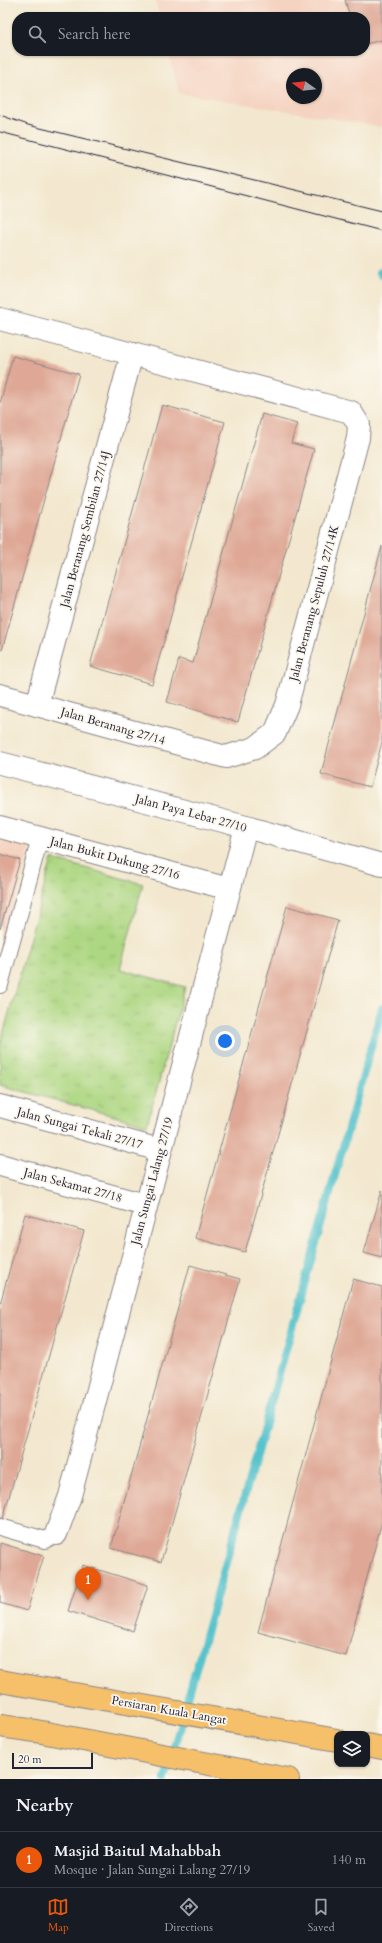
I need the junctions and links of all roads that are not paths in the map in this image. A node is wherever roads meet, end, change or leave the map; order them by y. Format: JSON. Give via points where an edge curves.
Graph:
{"nodes":[{"id":1,"x":0,"y":319,"type":"edge"},
{"id":2,"x":132,"y":354,"type":"junction"},
{"id":3,"x":0,"y":695,"type":"edge"},
{"id":4,"x":37,"y":705,"type":"junction"},
{"id":5,"x":226,"y":757,"type":"joint"},
{"id":6,"x":0,"y":763,"type":"edge"},
{"id":7,"x":0,"y":827,"type":"edge"},
{"id":8,"x":246,"y":827,"type":"junction"},
{"id":9,"x":40,"y":838,"type":"junction"},
{"id":10,"x":382,"y":865,"type":"edge"},
{"id":11,"x":229,"y":889,"type":"junction"},
{"id":12,"x":2,"y":968,"type":"edge"},
{"id":13,"x":0,"y":985,"type":"edge"},
{"id":14,"x":0,"y":1106,"type":"edge"},
{"id":15,"x":160,"y":1150,"type":"junction"},
{"id":16,"x":0,"y":1165,"type":"edge"},
{"id":17,"x":145,"y":1205,"type":"junction"},
{"id":18,"x":0,"y":1527,"type":"edge"},
{"id":19,"x":56,"y":1534,"type":"joint"},
{"id":20,"x":0,"y":1681,"type":"edge"},
{"id":21,"x":0,"y":1726,"type":"edge"},
{"id":22,"x":334,"y":1739,"type":"edge"},
{"id":23,"x":370,"y":1746,"type":"edge"},
{"id":24,"x":382,"y":1748,"type":"edge"},
{"id":25,"x":243,"y":1774,"type":"edge"},
{"id":26,"x":288,"y":1779,"type":"edge"}],
"edges":[{"from":1,"to":2,"type":"street"},
{"from":2,"to":4,"type":"street","name":"Jalan Beranang Sembilan 27/14J"},
{"from":2,"to":5,"type":"street","name":"Jalan Beranang Sepuluh 27/14K","via":[[350,412],[358,425],[358,438],[287,705],[275,733],[256,748]]},
{"from":3,"to":4,"type":"street","name":"Jalan Beranang 27/14"},
{"from":4,"to":5,"type":"street","name":"Jalan Beranang 27/14"},
{"from":6,"to":8,"type":"street","name":"Jalan Paya Lebar 27/10"},
{"from":7,"to":9,"type":"street","name":"Jalan Bukit Dukung 27/16"},
{"from":8,"to":10,"type":"street","name":"Jalan Paya Lebar 27/10"},
{"from":8,"to":11,"type":"street","name":"Jalan Sungai Lalang 27/19"},
{"from":9,"to":11,"type":"street","name":"Jalan Bukit Dukung 27/16"},
{"from":9,"to":12,"type":"lane"},
{"from":11,"to":15,"type":"street","name":"Jalan Sungai Lalang 27/19"},
{"from":12,"to":13,"type":"lane"},
{"from":14,"to":15,"type":"street","name":"Jalan Sungai Tekali 27/17"},
{"from":15,"to":17,"type":"street","name":"Jalan Sungai Lalang 27/19"},
{"from":16,"to":17,"type":"street","name":"Jalan Sekamat 27/18"},
{"from":17,"to":19,"type":"street","name":"Jalan Sungai Lalang 27/19","via":[[70,1496]]},
{"from":18,"to":19,"type":"lane","via":[[45,1540]]},
{"from":20,"to":22,"type":"main road","name":"Persiaran Kuala Langat"},
{"from":21,"to":25,"type":"main road","via":[[194,1761]]},
{"from":23,"to":24,"type":"main road"},
{"from":25,"to":26,"type":"main road"}]}
